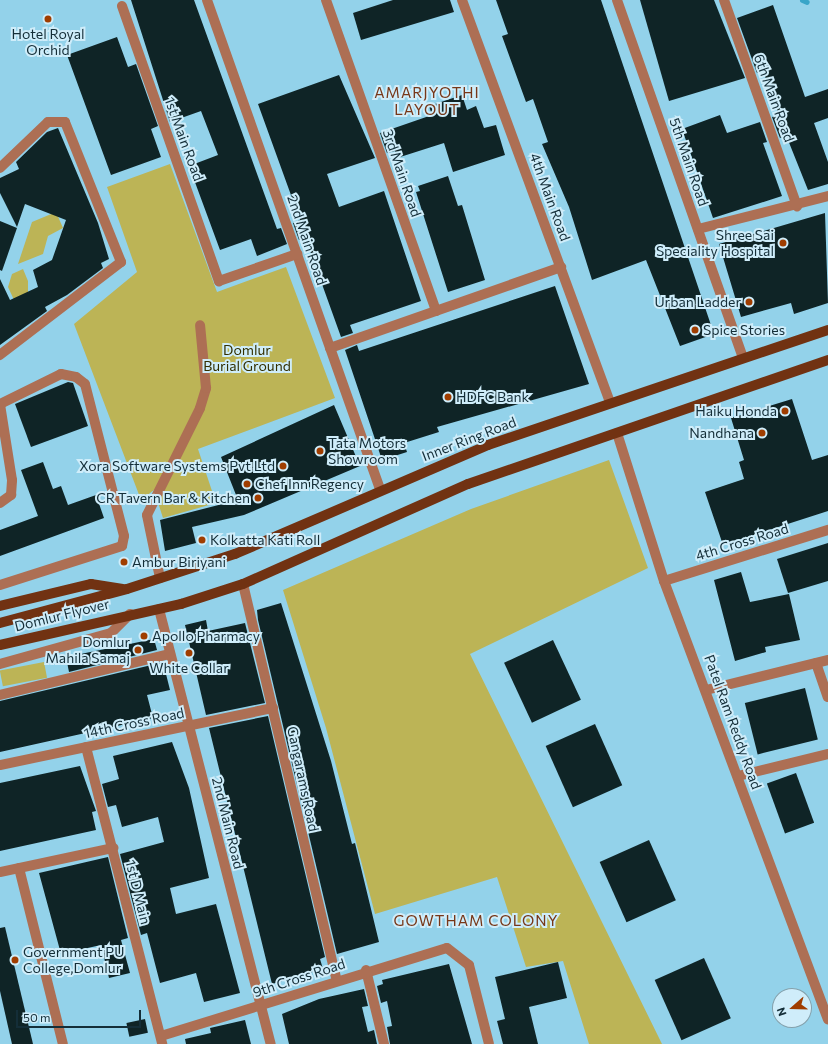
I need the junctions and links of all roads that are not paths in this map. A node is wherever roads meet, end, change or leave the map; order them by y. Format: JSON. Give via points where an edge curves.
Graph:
{"nodes":[{"id":1,"x":207,"y":0,"type":"edge"},
{"id":2,"x":326,"y":0,"type":"edge"},
{"id":3,"x":462,"y":0,"type":"edge"},
{"id":4,"x":617,"y":0,"type":"edge"},
{"id":5,"x":724,"y":0,"type":"edge"},
{"id":6,"x":122,"y":6,"type":"dead end"},
{"id":7,"x":0,"y":168,"type":"edge"},
{"id":8,"x":828,"y":196,"type":"edge"},
{"id":9,"x":797,"y":206,"type":"junction"},
{"id":10,"x":698,"y":229,"type":"junction"},
{"id":11,"x":297,"y":254,"type":"junction"},
{"id":12,"x":561,"y":267,"type":"junction"},
{"id":13,"x":436,"y":311,"type":"junction"},
{"id":14,"x":200,"y":325,"type":"dead end"},
{"id":15,"x":828,"y":330,"type":"edge"},
{"id":16,"x":330,"y":348,"type":"junction"},
{"id":17,"x":0,"y":355,"type":"edge"},
{"id":18,"x":743,"y":357,"type":"junction"},
{"id":19,"x":828,"y":360,"type":"edge"},
{"id":20,"x":610,"y":403,"type":"junction"},
{"id":21,"x":616,"y":433,"type":"junction"},
{"id":22,"x":380,"y":489,"type":"junction"},
{"id":23,"x":0,"y":503,"type":"edge"},
{"id":24,"x":828,"y":530,"type":"edge"},
{"id":25,"x":160,"y":578,"type":"junction"},
{"id":26,"x":664,"y":581,"type":"junction"},
{"id":27,"x":243,"y":584,"type":"junction"},
{"id":28,"x":0,"y":585,"type":"edge"},
{"id":29,"x":127,"y":589,"type":"junction"},
{"id":30,"x":0,"y":606,"type":"edge"},
{"id":31,"x":159,"y":609,"type":"junction"},
{"id":32,"x":130,"y":614,"type":"junction"},
{"id":33,"x":0,"y":622,"type":"edge"},
{"id":34,"x":0,"y":645,"type":"edge"},
{"id":35,"x":170,"y":654,"type":"junction"},
{"id":36,"x":828,"y":660,"type":"edge"},
{"id":37,"x":816,"y":663,"type":"junction"},
{"id":38,"x":0,"y":664,"type":"edge"},
{"id":39,"x":706,"y":690,"type":"junction"},
{"id":40,"x":0,"y":695,"type":"edge"},
{"id":41,"x":828,"y":696,"type":"edge"},
{"id":42,"x":273,"y":708,"type":"junction"},
{"id":43,"x":189,"y":726,"type":"junction"},
{"id":44,"x":86,"y":747,"type":"junction"},
{"id":45,"x":828,"y":754,"type":"edge"},
{"id":46,"x":0,"y":765,"type":"edge"},
{"id":47,"x":738,"y":776,"type":"junction"},
{"id":48,"x":112,"y":848,"type":"junction"},
{"id":49,"x":19,"y":868,"type":"junction"},
{"id":50,"x":0,"y":872,"type":"edge"},
{"id":51,"x":366,"y":970,"type":"junction"},
{"id":52,"x":337,"y":981,"type":"junction"},
{"id":53,"x":261,"y":1005,"type":"junction"},
{"id":54,"x":828,"y":1019,"type":"edge"},
{"id":55,"x":162,"y":1040,"type":"edge"},
{"id":56,"x":63,"y":1044,"type":"edge"},
{"id":57,"x":271,"y":1044,"type":"edge"},
{"id":58,"x":384,"y":1044,"type":"edge"},
{"id":59,"x":489,"y":1044,"type":"edge"}],
"edges":[{"from":1,"to":11,"type":"street","name":"2nd Main Road"},
{"from":2,"to":13,"type":"street","name":"3rd Main Road"},
{"from":3,"to":12,"type":"street","name":"4th Main Road"},
{"from":4,"to":10,"type":"street","name":"5th Main Road"},
{"from":5,"to":9,"type":"street","name":"6th Main Road"},
{"from":6,"to":11,"type":"street","name":"1st Main Road","via":[[219,281]]},
{"from":7,"to":17,"type":"street","via":[[48,122],[65,122],[121,262]]},
{"from":8,"to":9,"type":"street"},
{"from":9,"to":10,"type":"street"},
{"from":10,"to":18,"type":"street","name":"5th Main Road"},
{"from":11,"to":16,"type":"street","name":"2nd Main Road"},
{"from":12,"to":13,"type":"street"},
{"from":12,"to":20,"type":"street","name":"4th Main Road"},
{"from":13,"to":16,"type":"street"},
{"from":14,"to":25,"type":"street","via":[[206,388],[200,408],[147,515]]},
{"from":15,"to":18,"type":"main road","name":"Inner Ring Road"},
{"from":16,"to":22,"type":"street","name":"2nd Main Road"},
{"from":18,"to":20,"type":"main road","name":"Inner Ring Road"},
{"from":19,"to":21,"type":"main road"},
{"from":20,"to":22,"type":"main road","name":"Inner Ring Road","via":[[488,445]]},
{"from":21,"to":26,"type":"street","name":"Patel Ram Reddy Road"},
{"from":21,"to":27,"type":"main road","via":[[468,484]]},
{"from":22,"to":25,"type":"main road","name":"Inner Ring Road","via":[[235,554]]},
{"from":23,"to":28,"type":"street","via":[[11,495],[12,480],[0,404],[61,374],[76,377],[85,384],[124,536],[122,546]]},
{"from":24,"to":26,"type":"street","name":"4th Cross Road"},
{"from":25,"to":29,"type":"main road","name":"Inner Ring Road"},
{"from":26,"to":39,"type":"street","name":"Patel Ram Reddy Road"},
{"from":27,"to":31,"type":"main road"},
{"from":27,"to":42,"type":"street","name":"Gangarams Road"},
{"from":29,"to":30,"type":"main road","via":[[91,584]]},
{"from":29,"to":33,"type":"main road","name":"Domlur Flyover"},
{"from":31,"to":32,"type":"main road"},
{"from":31,"to":35,"type":"street","name":"2nd Main Road"},
{"from":32,"to":34,"type":"main road","name":"Domlur Flyover"},
{"from":32,"to":38,"type":"street","via":[[111,633]]},
{"from":35,"to":40,"type":"street"},
{"from":35,"to":43,"type":"street","name":"2nd Main Road"},
{"from":36,"to":37,"type":"street"},
{"from":37,"to":39,"type":"street"},
{"from":37,"to":41,"type":"street"},
{"from":39,"to":47,"type":"street","name":"Patel Ram Reddy Road"},
{"from":42,"to":43,"type":"street","name":"14th Cross Road"},
{"from":42,"to":52,"type":"street","name":"Gangarams Road","via":[[301,839]]},
{"from":43,"to":44,"type":"street","name":"14th Cross Road"},
{"from":43,"to":53,"type":"street","name":"2nd Main Road"},
{"from":44,"to":46,"type":"street","name":"14th Cross Road"},
{"from":44,"to":48,"type":"street","name":"1st D Main"},
{"from":45,"to":47,"type":"street"},
{"from":47,"to":54,"type":"street","name":"Patel Ram Reddy Road"},
{"from":48,"to":49,"type":"street"},
{"from":48,"to":55,"type":"street","name":"1st D Main"},
{"from":49,"to":50,"type":"street"},
{"from":49,"to":56,"type":"street"},
{"from":51,"to":52,"type":"street","name":"9th Cross Road"},
{"from":51,"to":58,"type":"street"},
{"from":51,"to":59,"type":"street","name":"9th Cross Road","via":[[447,948],[469,965]]},
{"from":52,"to":53,"type":"street","name":"9th Cross Road"},
{"from":53,"to":55,"type":"street","name":"9th Cross Road"},
{"from":53,"to":57,"type":"street","name":"2nd Main Road"}]}
